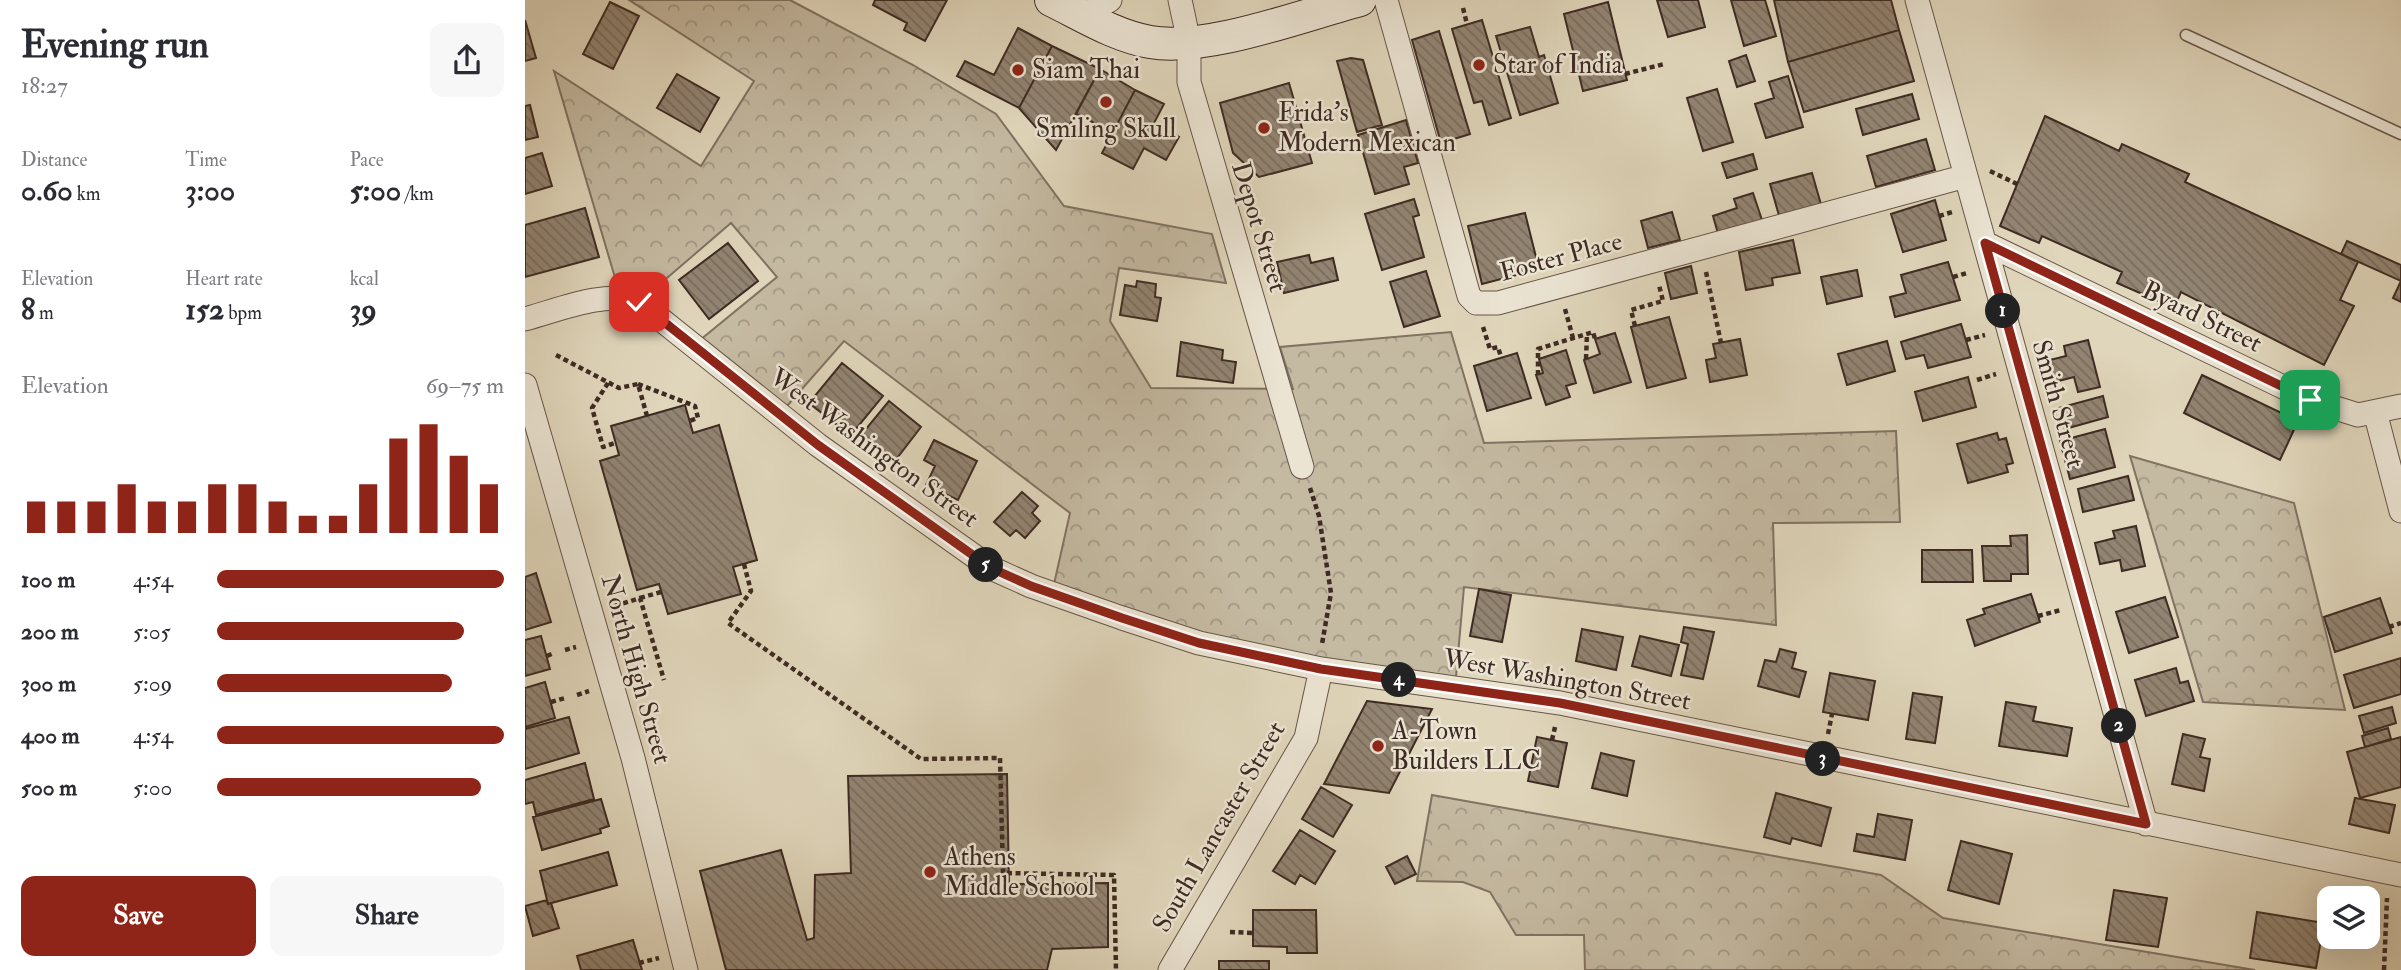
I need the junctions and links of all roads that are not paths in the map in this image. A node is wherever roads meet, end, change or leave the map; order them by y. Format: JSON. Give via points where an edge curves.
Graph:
{"nodes":[{"id":1,"x":1051,"y":0,"type":"edge"},
{"id":2,"x":1180,"y":0,"type":"edge"},
{"id":3,"x":1360,"y":0,"type":"edge"},
{"id":4,"x":1386,"y":0,"type":"edge"},
{"id":5,"x":1917,"y":0,"type":"edge"},
{"id":6,"x":1096,"y":8,"type":"edge"},
{"id":7,"x":2186,"y":35,"type":"dead end"},
{"id":8,"x":1189,"y":42,"type":"junction"},
{"id":9,"x":2401,"y":134,"type":"edge"},
{"id":10,"x":1975,"y":171,"type":"junction"},
{"id":11,"x":1985,"y":243,"type":"junction"},
{"id":12,"x":525,"y":319,"type":"edge"},
{"id":13,"x":525,"y":385,"type":"edge"},
{"id":14,"x":2401,"y":406,"type":"edge"},
{"id":15,"x":2375,"y":412,"type":"junction"},
{"id":16,"x":1302,"y":467,"type":"road end"},
{"id":17,"x":2401,"y":511,"type":"edge"},
{"id":18,"x":1321,"y":662,"type":"junction"},
{"id":19,"x":2146,"y":824,"type":"junction"},
{"id":20,"x":2401,"y":875,"type":"edge"},
{"id":21,"x":686,"y":970,"type":"edge"},
{"id":22,"x":1170,"y":970,"type":"edge"}],
"edges":[{"from":1,"to":6,"type":"main road"},
{"from":2,"to":8,"type":"street","name":"Depot Street"},
{"from":3,"to":8,"type":"main road"},
{"from":4,"to":10,"type":"street","name":"Foster Place","via":[[1445,216],[1469,296],[1476,303],[1498,303]]},
{"from":5,"to":10,"type":"street","name":"Smith Street"},
{"from":6,"to":8,"type":"main road","via":[[1138,39]]},
{"from":7,"to":9,"type":"lane"},
{"from":8,"to":16,"type":"street","name":"Depot Street","via":[[1189,82]]},
{"from":10,"to":11,"type":"street","name":"Smith Street"},
{"from":11,"to":15,"type":"street","name":"Byard Street","via":[[2310,400],[2344,413]]},
{"from":11,"to":19,"type":"street","name":"Smith Street"},
{"from":12,"to":18,"type":"street","name":"West Washington Street","via":[[604,299],[639,302],[818,445],[991,568],[1199,643]]},
{"from":13,"to":21,"type":"street","name":"North High Street","via":[[629,747]]},
{"from":14,"to":15,"type":"street","name":"Byard Street"},
{"from":15,"to":17,"type":"street"},
{"from":18,"to":19,"type":"street","name":"West Washington Street","via":[[1560,703]]},
{"from":18,"to":22,"type":"street","name":"South Lancaster Street","via":[[1305,738]]},
{"from":19,"to":20,"type":"street","name":"West Washington Street"}]}
